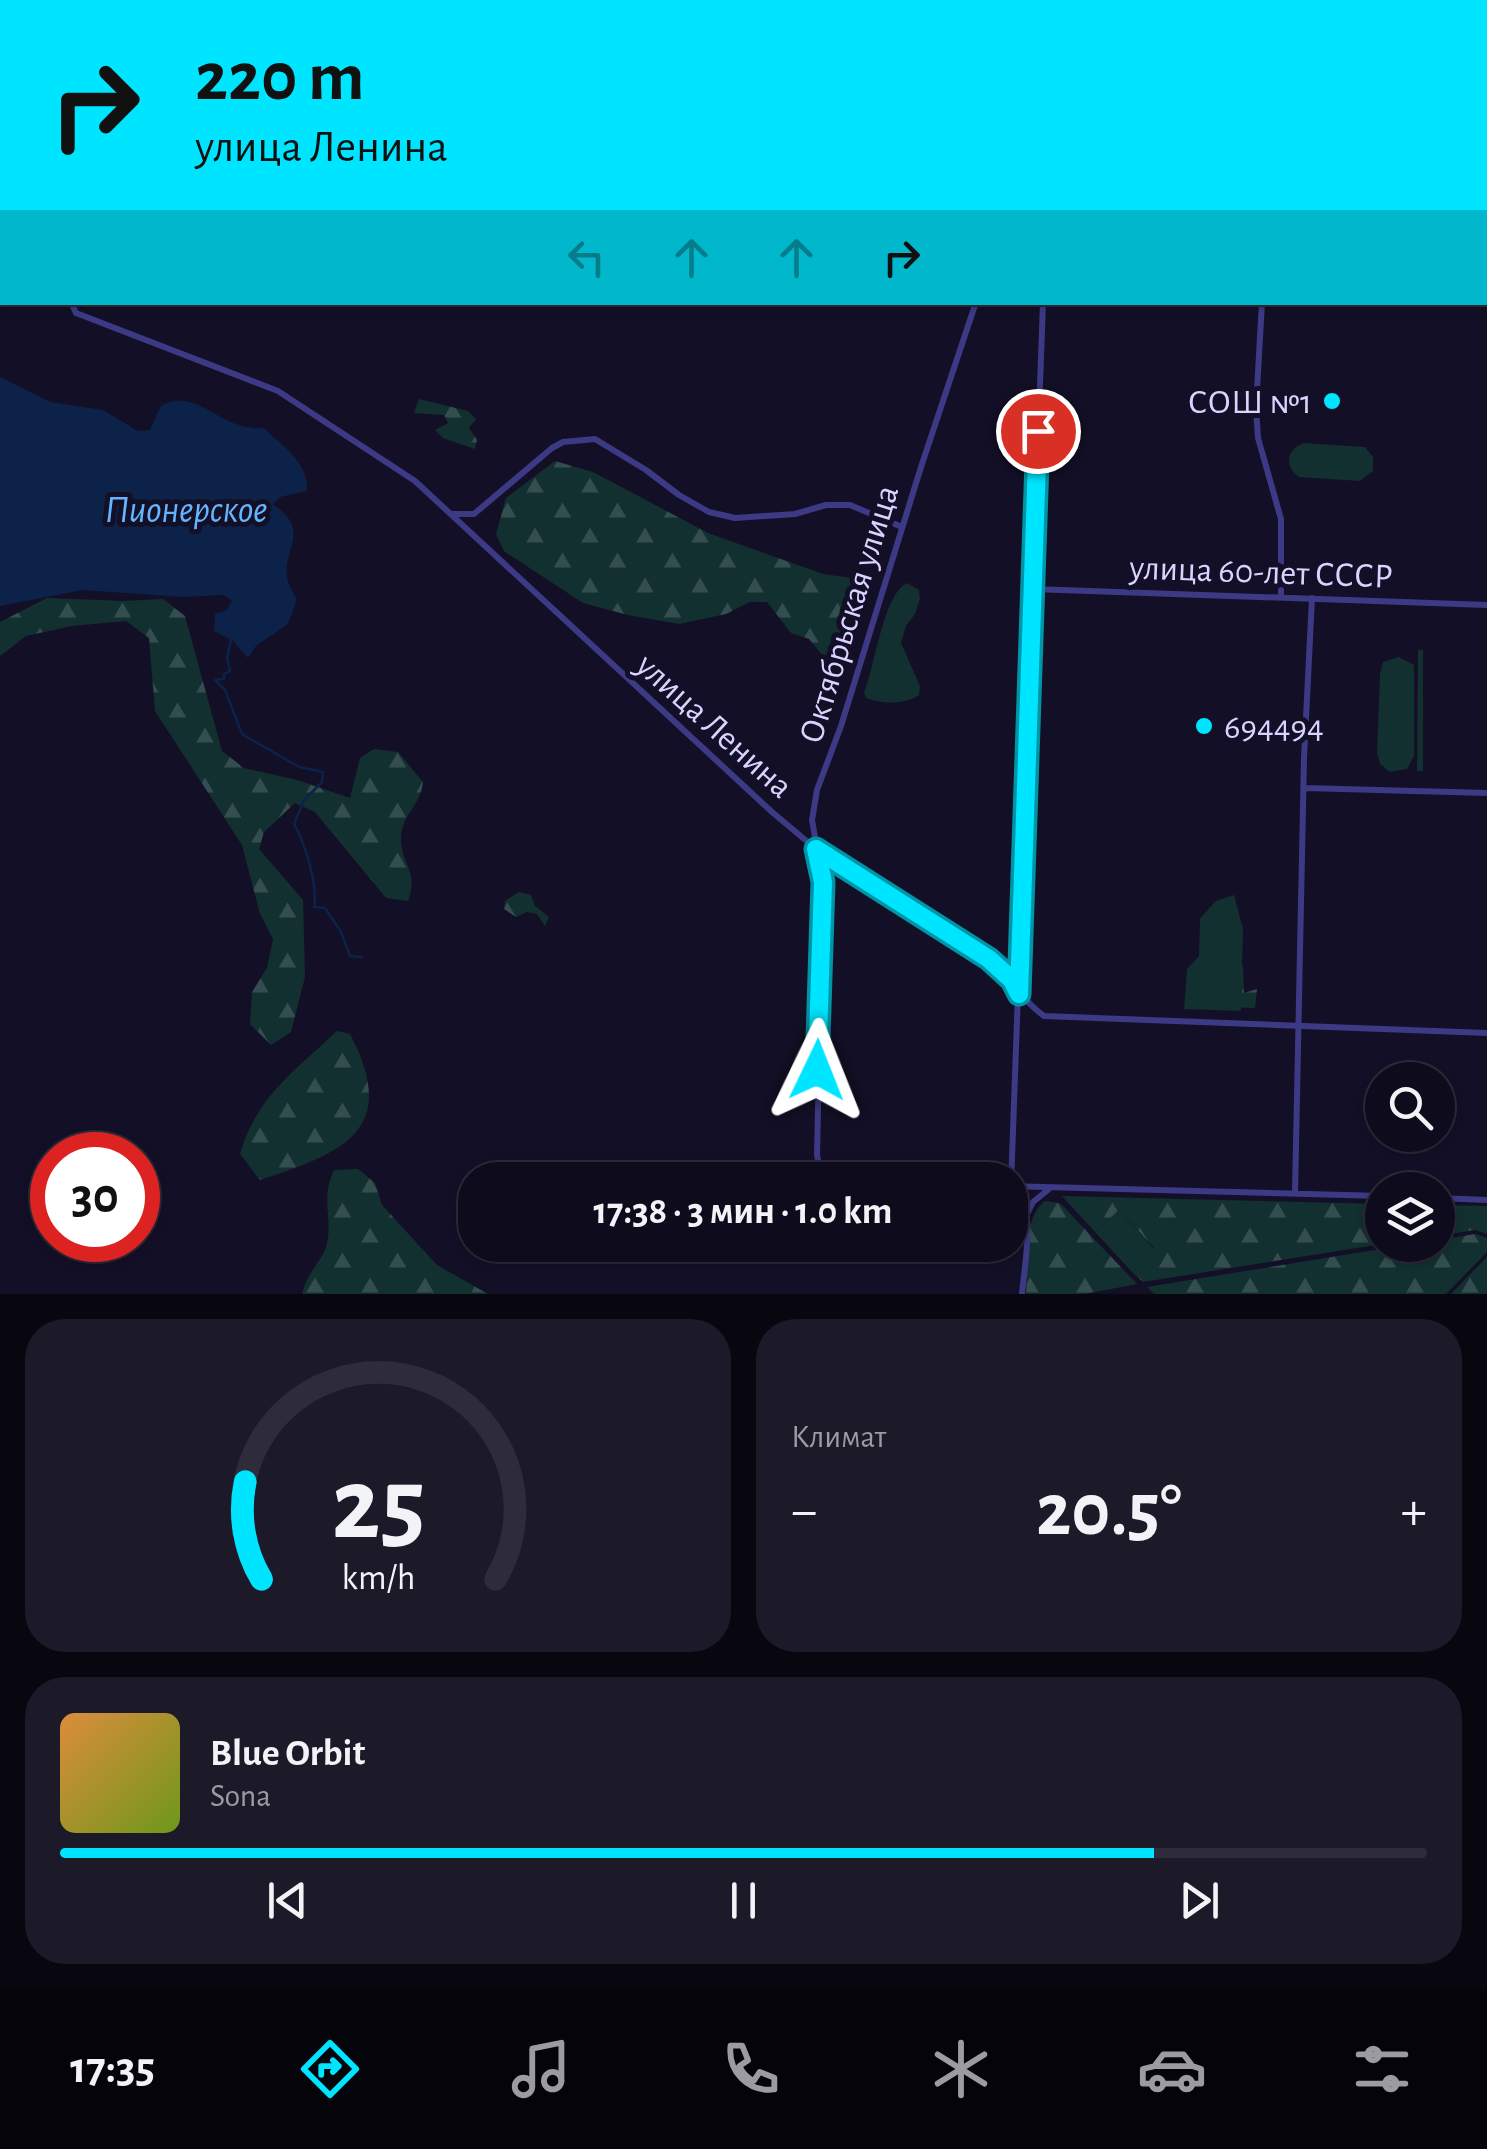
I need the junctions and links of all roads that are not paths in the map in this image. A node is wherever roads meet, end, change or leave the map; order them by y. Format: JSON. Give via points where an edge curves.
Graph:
{"nodes":[{"id":1,"x":72,"y":305,"type":"edge"},
{"id":2,"x":975,"y":305,"type":"edge"},
{"id":3,"x":1043,"y":305,"type":"edge"},
{"id":4,"x":1262,"y":305,"type":"edge"},
{"id":5,"x":450,"y":514,"type":"junction"},
{"id":6,"x":474,"y":514,"type":"junction"},
{"id":7,"x":902,"y":528,"type":"junction"},
{"id":8,"x":470,"y":532,"type":"junction"},
{"id":9,"x":1033,"y":589,"type":"junction"},
{"id":10,"x":1280,"y":596,"type":"junction"},
{"id":11,"x":1312,"y":598,"type":"junction"},
{"id":12,"x":1487,"y":605,"type":"edge"},
{"id":13,"x":1305,"y":788,"type":"junction"},
{"id":14,"x":1487,"y":794,"type":"edge"},
{"id":15,"x":816,"y":849,"type":"junction"},
{"id":16,"x":1019,"y":994,"type":"junction"},
{"id":17,"x":1297,"y":1026,"type":"junction"},
{"id":18,"x":1487,"y":1033,"type":"edge"},
{"id":19,"x":819,"y":1162,"type":"edge"},
{"id":20,"x":1012,"y":1162,"type":"edge"},
{"id":21,"x":1028,"y":1187,"type":"edge"},
{"id":22,"x":1049,"y":1189,"type":"junction"},
{"id":23,"x":1295,"y":1193,"type":"junction"},
{"id":24,"x":1365,"y":1195,"type":"edge"},
{"id":25,"x":1455,"y":1199,"type":"edge"},
{"id":26,"x":1487,"y":1200,"type":"edge"},
{"id":27,"x":1028,"y":1213,"type":"edge"},
{"id":28,"x":1024,"y":1262,"type":"edge"},
{"id":29,"x":1022,"y":1294,"type":"edge"}],
"edges":[{"from":1,"to":5,"type":"street","name":"улица Ленина","via":[[76,314],[278,391],[414,481]]},
{"from":2,"to":7,"type":"street","name":"Октябрьская улица"},
{"from":3,"to":9,"type":"street"},
{"from":4,"to":10,"type":"street","via":[[1256,408],[1281,519]]},
{"from":5,"to":6,"type":"street"},
{"from":5,"to":8,"type":"street","name":"улица Ленина"},
{"from":6,"to":7,"type":"street","via":[[552,448],[595,438],[709,512],[735,518],[796,514],[826,504],[850,506]]},
{"from":6,"to":8,"type":"street"},
{"from":7,"to":15,"type":"street","name":"Октябрьская улица","via":[[817,790]]},
{"from":8,"to":15,"type":"street","name":"улица Ленина"},
{"from":9,"to":10,"type":"street","name":"улица 60-лет СССР"},
{"from":9,"to":16,"type":"street"},
{"from":10,"to":11,"type":"street","name":"улица 60-лет СССР"},
{"from":11,"to":12,"type":"street","name":"улица 60-лет СССР"},
{"from":11,"to":13,"type":"street"},
{"from":13,"to":14,"type":"street"},
{"from":13,"to":17,"type":"street"},
{"from":15,"to":16,"type":"street","name":"улица Ленина","via":[[989,959]]},
{"from":15,"to":19,"type":"street","name":"Октябрьская улица","via":[[823,882]]},
{"from":16,"to":17,"type":"street","name":"улица Ленина","via":[[1044,1016]]},
{"from":16,"to":20,"type":"street"},
{"from":17,"to":18,"type":"street","name":"улица Ленина"},
{"from":17,"to":23,"type":"street"},
{"from":21,"to":22,"type":"street"},
{"from":22,"to":23,"type":"street"},
{"from":22,"to":27,"type":"street"},
{"from":23,"to":24,"type":"street"},
{"from":25,"to":26,"type":"street"},
{"from":28,"to":29,"type":"street"}]}
